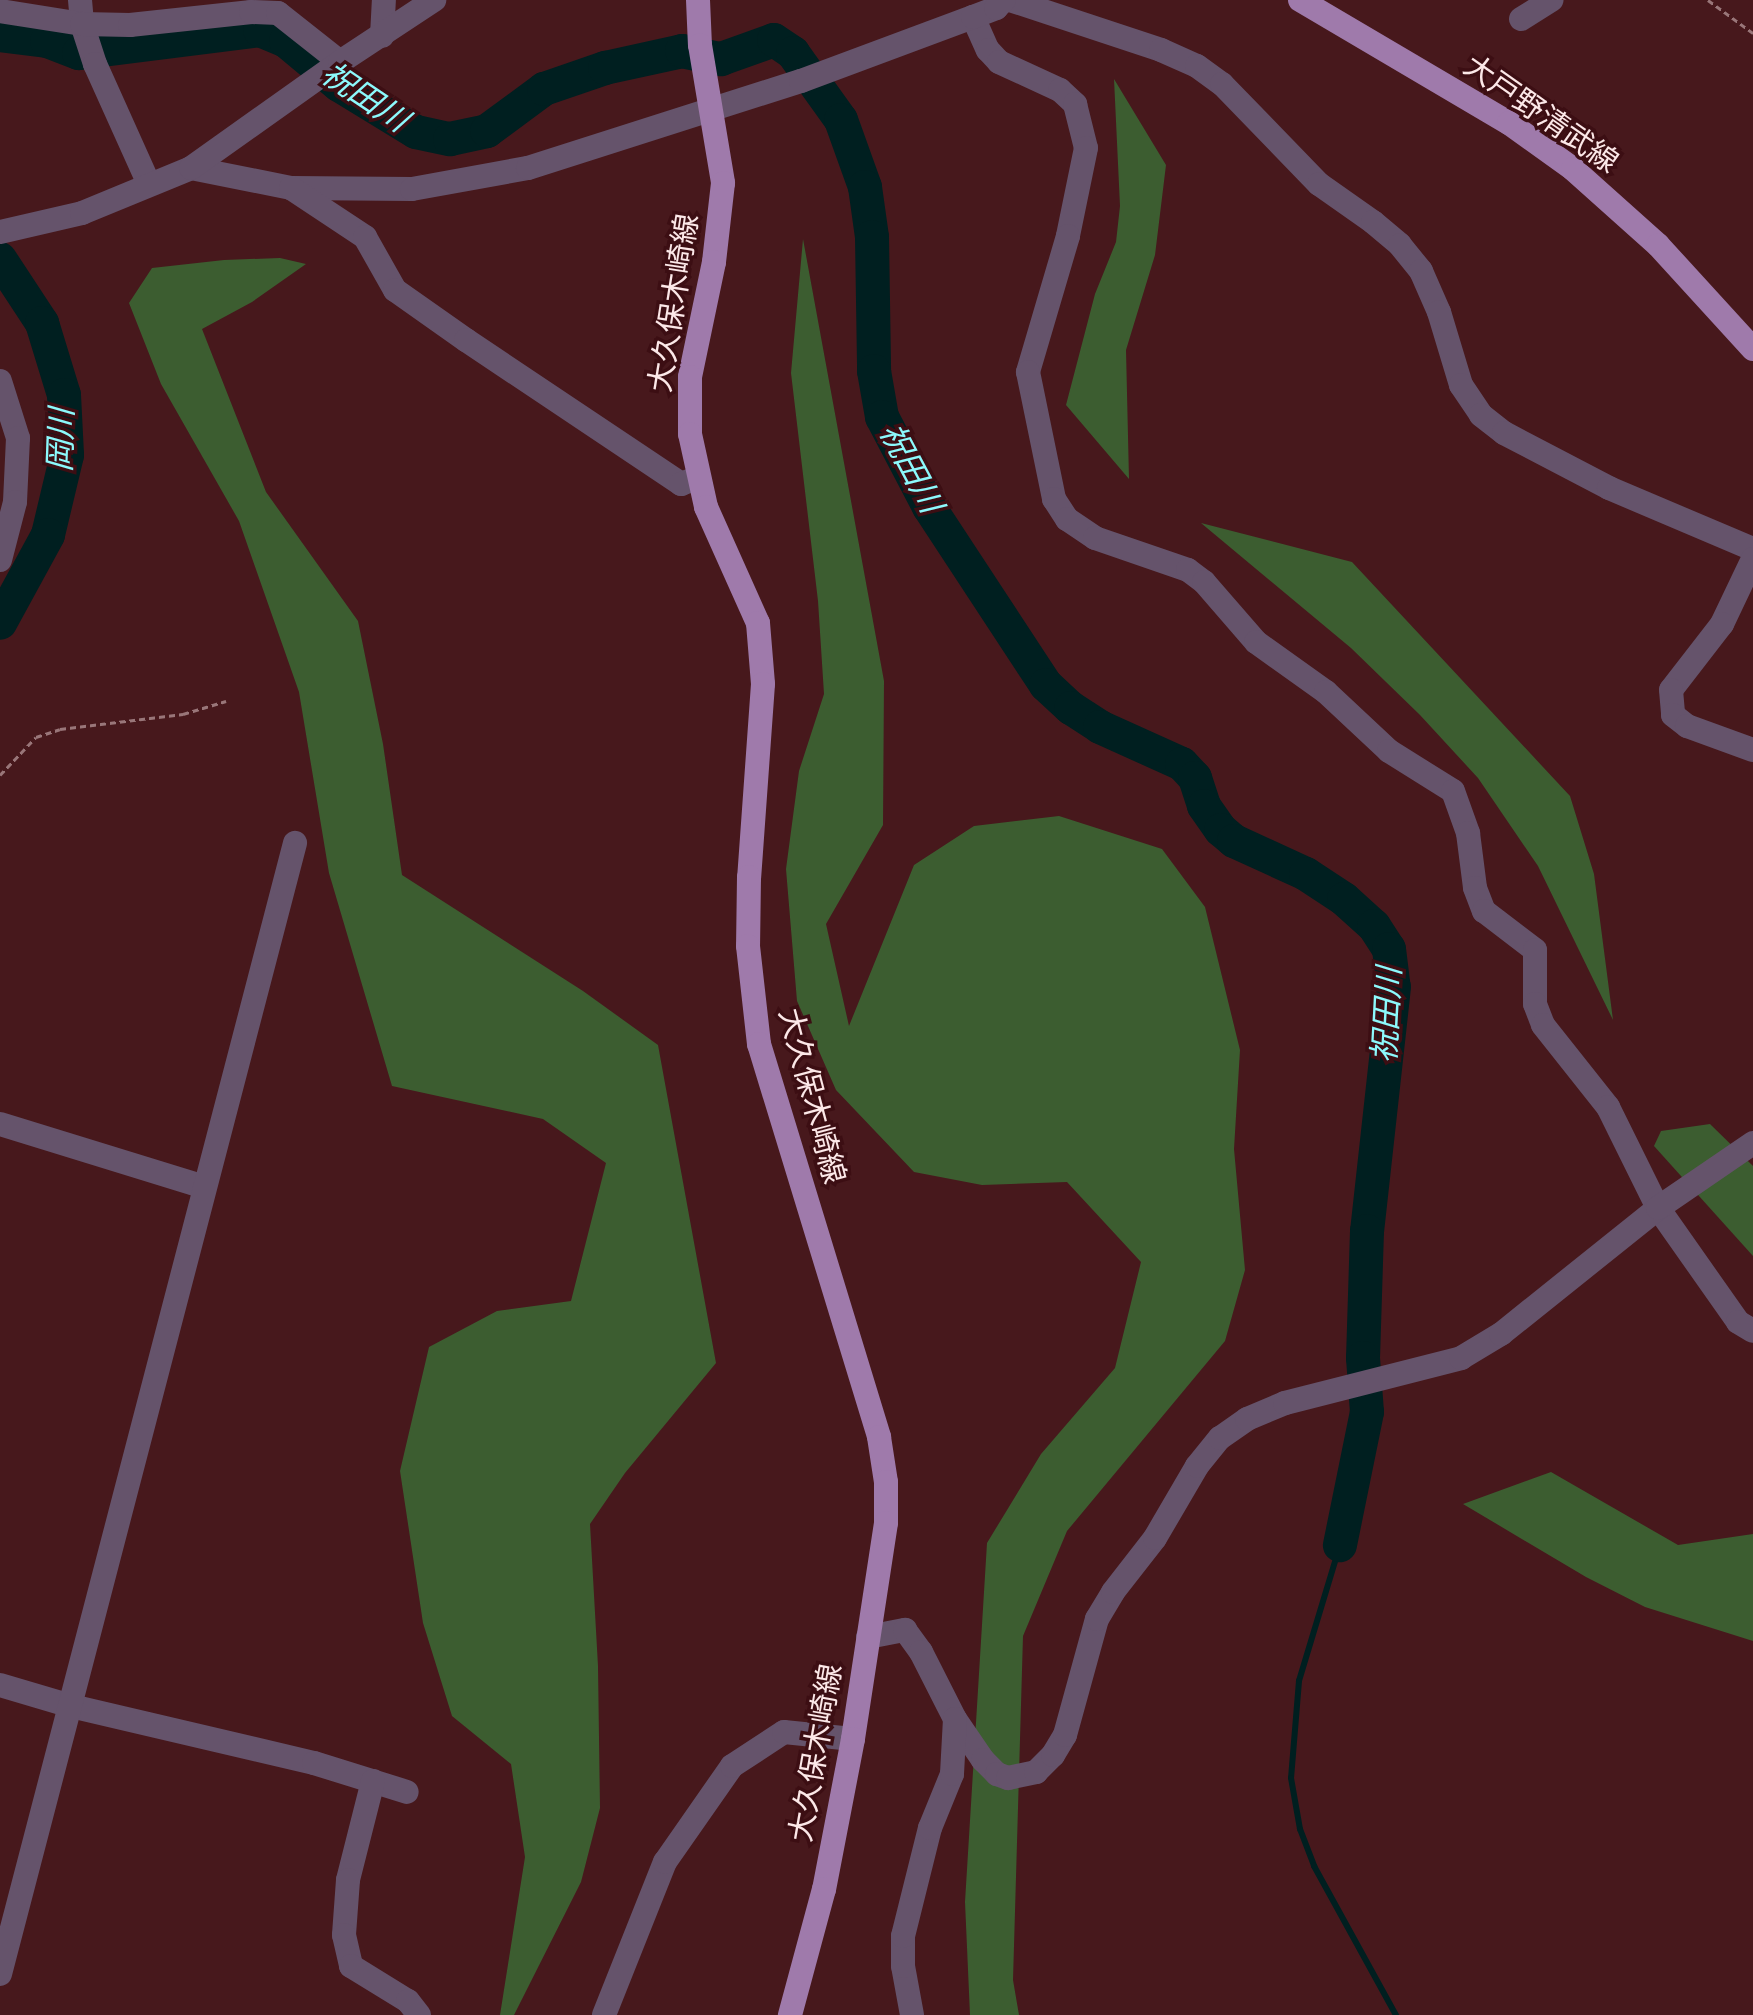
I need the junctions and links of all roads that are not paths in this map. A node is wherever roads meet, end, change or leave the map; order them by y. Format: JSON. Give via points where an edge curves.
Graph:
{"nodes":[{"id":1,"x":384,"y":0,"type":"edge"},
{"id":2,"x":434,"y":0,"type":"edge"},
{"id":3,"x":698,"y":0,"type":"edge"},
{"id":4,"x":1007,"y":0,"type":"edge"},
{"id":5,"x":1552,"y":0,"type":"edge"},
{"id":6,"x":1308,"y":2,"type":"edge"},
{"id":7,"x":278,"y":6,"type":"edge"},
{"id":8,"x":0,"y":11,"type":"edge"},
{"id":9,"x":81,"y":12,"type":"edge"},
{"id":10,"x":973,"y":17,"type":"junction"},
{"id":11,"x":1521,"y":19,"type":"dead end"},
{"id":12,"x":382,"y":36,"type":"junction"},
{"id":13,"x":340,"y":62,"type":"junction"},
{"id":14,"x":714,"y":109,"type":"junction"},
{"id":15,"x":191,"y":168,"type":"junction"},
{"id":16,"x":149,"y":184,"type":"junction"},
{"id":17,"x":291,"y":188,"type":"junction"},
{"id":18,"x":0,"y":232,"type":"edge"},
{"id":19,"x":1753,"y":349,"type":"edge"},
{"id":20,"x":0,"y":381,"type":"edge"},
{"id":21,"x":697,"y":478,"type":"junction"},
{"id":22,"x":1753,"y":549,"type":"edge"},
{"id":23,"x":1753,"y":559,"type":"edge"},
{"id":24,"x":0,"y":560,"type":"edge"},
{"id":25,"x":1753,"y":750,"type":"edge"},
{"id":26,"x":295,"y":843,"type":"dead end"},
{"id":27,"x":0,"y":1124,"type":"edge"},
{"id":28,"x":1753,"y":1143,"type":"edge"},
{"id":29,"x":205,"y":1187,"type":"junction"},
{"id":30,"x":1658,"y":1208,"type":"junction"},
{"id":31,"x":1753,"y":1331,"type":"edge"},
{"id":32,"x":868,"y":1637,"type":"junction"},
{"id":33,"x":0,"y":1685,"type":"edge"},
{"id":34,"x":71,"y":1706,"type":"junction"},
{"id":35,"x":955,"y":1719,"type":"junction"},
{"id":36,"x":853,"y":1739,"type":"junction"},
{"id":37,"x":373,"y":1781,"type":"junction"},
{"id":38,"x":407,"y":1792,"type":"dead end"},
{"id":39,"x":0,"y":1974,"type":"edge"},
{"id":40,"x":419,"y":2015,"type":"edge"},
{"id":41,"x":604,"y":2015,"type":"edge"},
{"id":42,"x":790,"y":2015,"type":"edge"},
{"id":43,"x":912,"y":2015,"type":"edge"}],
"edges":[{"from":1,"to":12,"type":"street"},
{"from":2,"to":12,"type":"street"},
{"from":3,"to":14,"type":"main road","name":"大久保木崎線","via":[[702,55]]},
{"from":4,"to":10,"type":"street"},
{"from":4,"to":22,"type":"street","via":[[1161,50],[1222,84],[1319,184],[1400,245],[1421,271],[1461,385],[1481,415],[1504,433],[1609,488]]},
{"from":5,"to":11,"type":"street"},
{"from":6,"to":19,"type":"main road","name":"大戸野清武線","via":[[1509,123],[1573,169],[1658,245]]},
{"from":7,"to":9,"type":"street","via":[[160,24]]},
{"from":7,"to":13,"type":"street"},
{"from":8,"to":9,"type":"street"},
{"from":9,"to":16,"type":"street","via":[[95,64]]},
{"from":10,"to":14,"type":"street"},
{"from":10,"to":30,"type":"street","via":[[999,62],[1060,90],[1075,104],[1086,148],[1068,236],[1028,372],[1054,499],[1067,519],[1095,538],[1188,570],[1256,642],[1326,692],[1389,751],[1453,791],[1468,833],[1475,888],[1484,911],[1535,950],[1535,1004],[1543,1025],[1608,1107]]},
{"from":12,"to":13,"type":"street"},
{"from":13,"to":15,"type":"street"},
{"from":14,"to":17,"type":"street","via":[[528,168],[412,189]]},
{"from":14,"to":21,"type":"main road","name":"大久保木崎線","via":[[723,183],[714,262],[690,377]]},
{"from":15,"to":16,"type":"street"},
{"from":15,"to":17,"type":"street"},
{"from":16,"to":18,"type":"street","via":[[82,213]]},
{"from":17,"to":21,"type":"street","via":[[365,237],[395,290],[681,484]]},
{"from":20,"to":24,"type":"street","via":[[18,438],[15,502]]},
{"from":21,"to":32,"type":"main road","name":"大久保木崎線","via":[[758,623],[763,684],[748,946],[759,1044],[879,1437],[886,1482],[886,1523]]},
{"from":23,"to":25,"type":"street","via":[[1722,624],[1671,690],[1673,715],[1687,726]]},
{"from":26,"to":29,"type":"street"},
{"from":27,"to":29,"type":"street"},
{"from":28,"to":30,"type":"street"},
{"from":29,"to":34,"type":"street"},
{"from":30,"to":31,"type":"street","via":[[1738,1322]]},
{"from":30,"to":35,"type":"street","via":[[1501,1334],[1461,1358],[1285,1403],[1247,1419],[1211,1448],[1097,1619],[1065,1735],[1044,1766],[1020,1777],[997,1774]]},
{"from":32,"to":35,"type":"street","via":[[905,1630]]},
{"from":32,"to":36,"type":"main road","name":"大久保木崎線"},
{"from":33,"to":34,"type":"street"},
{"from":34,"to":37,"type":"street"},
{"from":34,"to":39,"type":"street"},
{"from":35,"to":43,"type":"street","via":[[952,1774],[930,1828],[903,1936]]},
{"from":36,"to":41,"type":"street","via":[[784,1732],[732,1766],[665,1862]]},
{"from":36,"to":42,"type":"main road","name":"大久保木崎線","via":[[824,1889]]},
{"from":37,"to":38,"type":"street"},
{"from":37,"to":40,"type":"street","via":[[348,1880],[344,1935],[351,1966],[408,2001]]}]}
